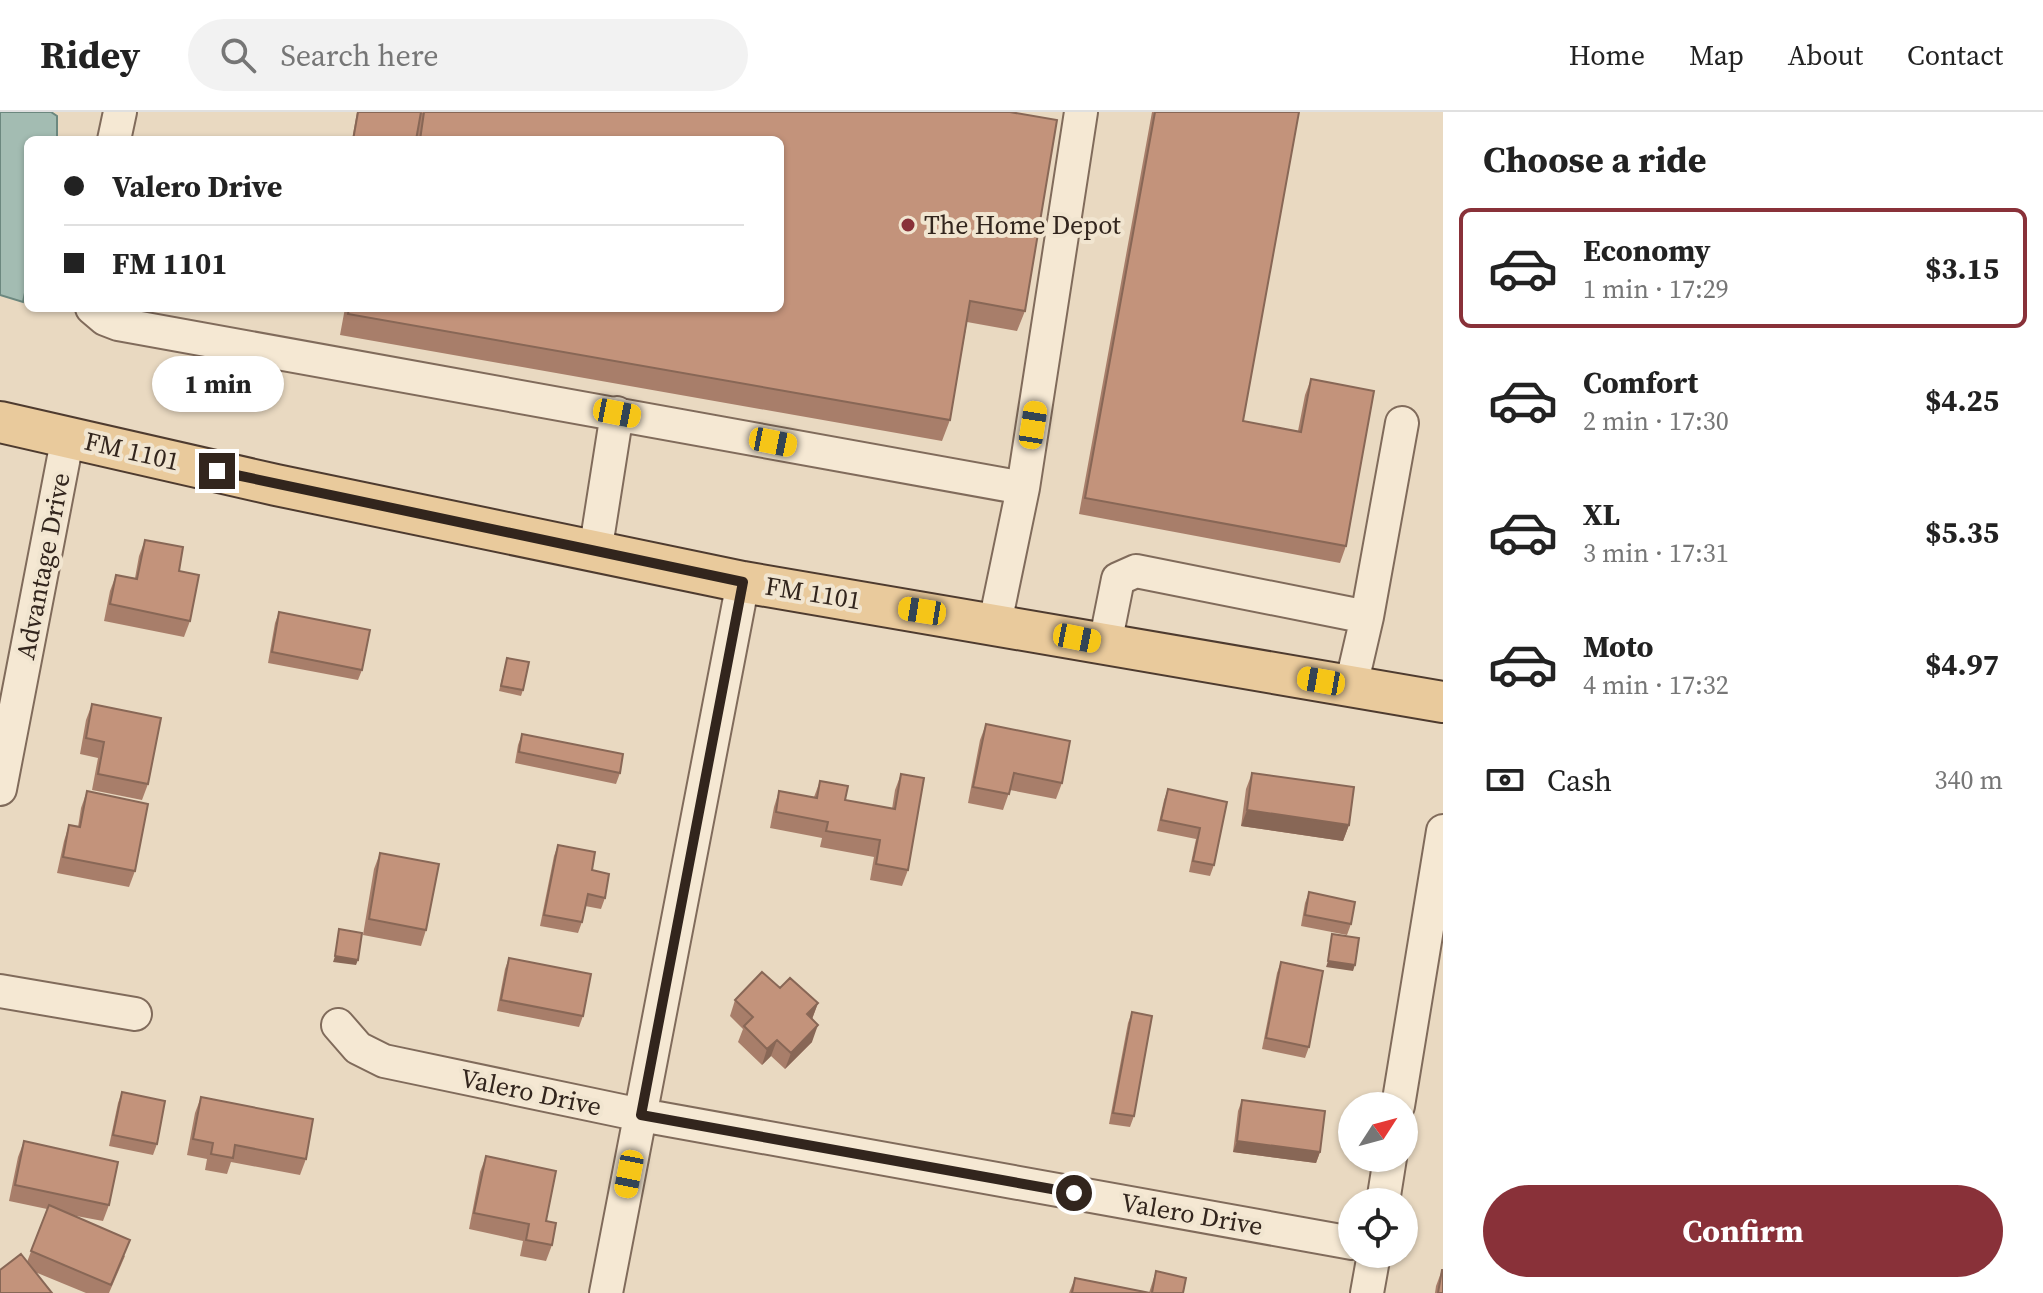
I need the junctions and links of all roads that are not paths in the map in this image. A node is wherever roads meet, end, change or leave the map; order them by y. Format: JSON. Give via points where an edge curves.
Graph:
{"nodes":[{"id":1,"x":120,"y":112,"type":"edge"},
{"id":2,"x":1081,"y":112,"type":"edge"},
{"id":3,"x":115,"y":136,"type":"edge"},
{"id":4,"x":97,"y":312,"type":"edge"},
{"id":5,"x":617,"y":413,"type":"junction"},
{"id":6,"x":0,"y":422,"type":"edge"},
{"id":7,"x":1402,"y":423,"type":"dead end"},
{"id":8,"x":68,"y":436,"type":"junction"},
{"id":9,"x":1023,"y":488,"type":"junction"},
{"id":10,"x":595,"y":553,"type":"junction"},
{"id":11,"x":743,"y":582,"type":"junction"},
{"id":12,"x":1367,"y":617,"type":"junction"},
{"id":13,"x":995,"y":623,"type":"junction"},
{"id":14,"x":1105,"y":644,"type":"junction"},
{"id":15,"x":1351,"y":686,"type":"junction"},
{"id":16,"x":1443,"y":702,"type":"edge"},
{"id":17,"x":0,"y":789,"type":"edge"},
{"id":18,"x":1443,"y":831,"type":"edge"},
{"id":19,"x":0,"y":991,"type":"edge"},
{"id":20,"x":135,"y":1014,"type":"dead end"},
{"id":21,"x":338,"y":1025,"type":"dead end"},
{"id":22,"x":1400,"y":1092,"type":"edge"},
{"id":23,"x":641,"y":1115,"type":"junction"},
{"id":24,"x":1338,"y":1240,"type":"edge"},
{"id":25,"x":1371,"y":1268,"type":"edge"},
{"id":26,"x":606,"y":1293,"type":"edge"},
{"id":27,"x":1367,"y":1293,"type":"edge"}],
"edges":[{"from":1,"to":3,"type":"street"},
{"from":2,"to":9,"type":"street"},
{"from":4,"to":5,"type":"street","via":[[118,324]]},
{"from":5,"to":9,"type":"street"},
{"from":5,"to":10,"type":"street"},
{"from":6,"to":8,"type":"main road","name":"FM 1101","number":"FM 1101"},
{"from":7,"to":12,"type":"street"},
{"from":8,"to":10,"type":"main road","name":"FM 1101","number":"FM 1101"},
{"from":8,"to":17,"type":"street","name":"Advantage Drive"},
{"from":9,"to":13,"type":"street"},
{"from":10,"to":11,"type":"main road","name":"FM 1101","number":"FM 1101"},
{"from":11,"to":13,"type":"main road","name":"FM 1101","number":"FM 1101"},
{"from":11,"to":23,"type":"street"},
{"from":12,"to":14,"type":"street","via":[[1136,571],[1118,579]]},
{"from":12,"to":15,"type":"street"},
{"from":13,"to":14,"type":"main road","name":"FM 1101","number":"FM 1101"},
{"from":14,"to":15,"type":"main road","name":"FM 1101","number":"FM 1101"},
{"from":15,"to":16,"type":"main road","name":"FM 1101","number":"FM 1101"},
{"from":18,"to":22,"type":"street"},
{"from":19,"to":20,"type":"street"},
{"from":21,"to":23,"type":"street","name":"Valero Drive","via":[[358,1048],[384,1061]]},
{"from":23,"to":24,"type":"street","name":"Valero Drive"},
{"from":23,"to":26,"type":"street"},
{"from":25,"to":27,"type":"street"}]}
